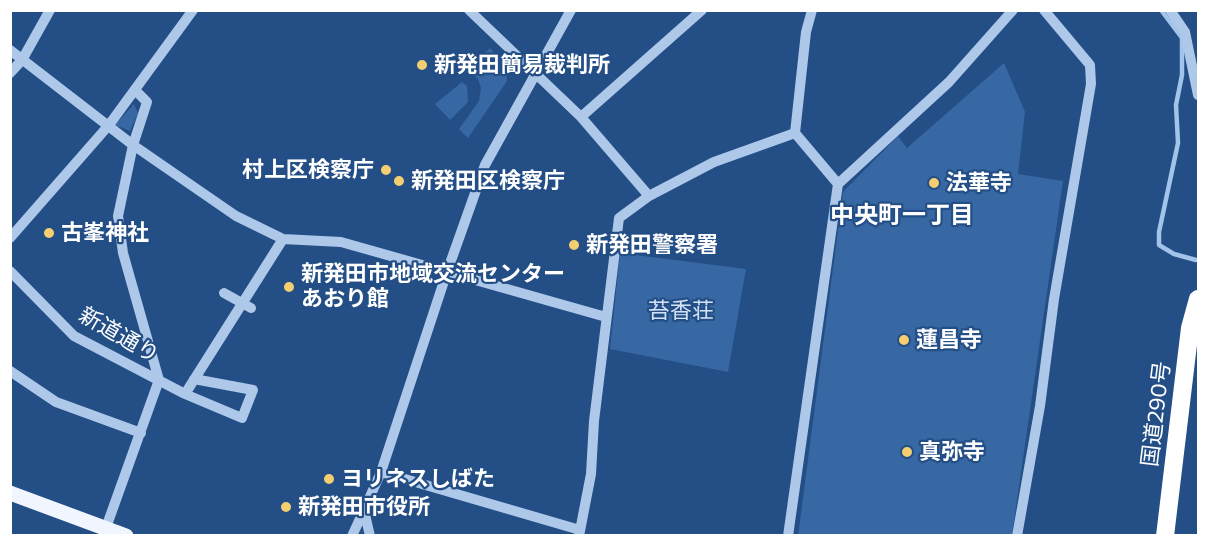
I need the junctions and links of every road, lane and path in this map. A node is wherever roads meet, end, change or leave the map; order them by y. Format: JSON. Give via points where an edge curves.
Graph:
{"nodes":[{"id":1,"x":50,"y":10,"type":"edge"},
{"id":2,"x":193,"y":10,"type":"edge"},
{"id":3,"x":469,"y":10,"type":"edge"},
{"id":4,"x":571,"y":10,"type":"edge"},
{"id":5,"x":702,"y":10,"type":"edge"},
{"id":6,"x":812,"y":10,"type":"edge"},
{"id":7,"x":1013,"y":10,"type":"edge"},
{"id":8,"x":1044,"y":10,"type":"edge"},
{"id":9,"x":1170,"y":10,"type":"edge"},
{"id":10,"x":10,"y":50,"type":"edge"},
{"id":11,"x":22,"y":60,"type":"junction"},
{"id":12,"x":10,"y":73,"type":"edge"},
{"id":13,"x":534,"y":74,"type":"junction"},
{"id":14,"x":135,"y":90,"type":"junction"},
{"id":15,"x":1198,"y":95,"type":"edge"},
{"id":16,"x":581,"y":117,"type":"junction"},
{"id":17,"x":109,"y":125,"type":"junction"},
{"id":18,"x":795,"y":134,"type":"junction"},
{"id":19,"x":133,"y":145,"type":"junction"},
{"id":20,"x":838,"y":184,"type":"junction"},
{"id":21,"x":649,"y":196,"type":"junction"},
{"id":22,"x":10,"y":238,"type":"edge"},
{"id":23,"x":283,"y":239,"type":"junction"},
{"id":24,"x":10,"y":271,"type":"edge"},
{"id":25,"x":447,"y":272,"type":"junction"},
{"id":26,"x":224,"y":293,"type":"dead end"},
{"id":27,"x":1198,"y":299,"type":"edge"},
{"id":28,"x":251,"y":308,"type":"dead end"},
{"id":29,"x":606,"y":317,"type":"junction"},
{"id":30,"x":1193,"y":358,"type":"edge"},
{"id":31,"x":10,"y":370,"type":"edge"},
{"id":32,"x":194,"y":379,"type":"junction"},
{"id":33,"x":159,"y":380,"type":"junction"},
{"id":34,"x":185,"y":394,"type":"junction"},
{"id":35,"x":141,"y":433,"type":"junction"},
{"id":36,"x":381,"y":472,"type":"junction"},
{"id":37,"x":10,"y":493,"type":"edge"},
{"id":38,"x":364,"y":510,"type":"junction"},
{"id":39,"x":104,"y":532,"type":"edge"},
{"id":40,"x":580,"y":533,"type":"edge"},
{"id":41,"x":126,"y":536,"type":"edge"},
{"id":42,"x":352,"y":536,"type":"edge"},
{"id":43,"x":370,"y":536,"type":"edge"},
{"id":44,"x":788,"y":536,"type":"edge"},
{"id":45,"x":1017,"y":536,"type":"edge"},
{"id":46,"x":1165,"y":536,"type":"edge"}],
"edges":[{"from":1,"to":11,"type":"street"},
{"from":2,"to":14,"type":"street"},
{"from":3,"to":13,"type":"street"},
{"from":4,"to":13,"type":"street"},
{"from":5,"to":16,"type":"street"},
{"from":6,"to":18,"type":"street"},
{"from":7,"to":20,"type":"street","via":[[949,82]]},
{"from":8,"to":45,"type":"street","via":[[1090,65],[1091,84]]},
{"from":9,"to":15,"type":"street","via":[[1185,32]]},
{"from":10,"to":11,"type":"street"},
{"from":11,"to":12,"type":"street"},
{"from":11,"to":17,"type":"street"},
{"from":13,"to":16,"type":"street"},
{"from":13,"to":25,"type":"street","via":[[485,165]]},
{"from":14,"to":17,"type":"street"},
{"from":14,"to":19,"type":"street","via":[[147,102]]},
{"from":16,"to":21,"type":"street"},
{"from":17,"to":19,"type":"street"},
{"from":17,"to":22,"type":"street"},
{"from":18,"to":20,"type":"street"},
{"from":18,"to":21,"type":"street","via":[[714,162]]},
{"from":19,"to":23,"type":"street","via":[[236,216]]},
{"from":19,"to":33,"type":"street","via":[[118,216],[123,253]]},
{"from":20,"to":44,"type":"street"},
{"from":21,"to":29,"type":"street","via":[[620,218]]},
{"from":23,"to":25,"type":"street","via":[[340,242]]},
{"from":23,"to":32,"type":"street"},
{"from":24,"to":33,"type":"street","name":"新道通り","via":[[74,336]]},
{"from":25,"to":29,"type":"street"},
{"from":25,"to":36,"type":"street"},
{"from":26,"to":28,"type":"street"},
{"from":27,"to":30,"type":"highway","name":"国道290号","via":[[1190,328]]},
{"from":29,"to":40,"type":"street","via":[[591,474]]},
{"from":30,"to":46,"type":"highway","name":"国道290号"},
{"from":31,"to":35,"type":"street","via":[[57,402]]},
{"from":32,"to":34,"type":"street"},
{"from":32,"to":34,"type":"street","name":"新道通り","via":[[253,390],[242,418]]},
{"from":33,"to":34,"type":"street","name":"新道通り"},
{"from":33,"to":35,"type":"street"},
{"from":35,"to":39,"type":"street"},
{"from":36,"to":38,"type":"street"},
{"from":36,"to":40,"type":"street"},
{"from":37,"to":39,"type":"main road"},
{"from":38,"to":42,"type":"street"},
{"from":38,"to":43,"type":"street"},
{"from":39,"to":41,"type":"main road"}]}
